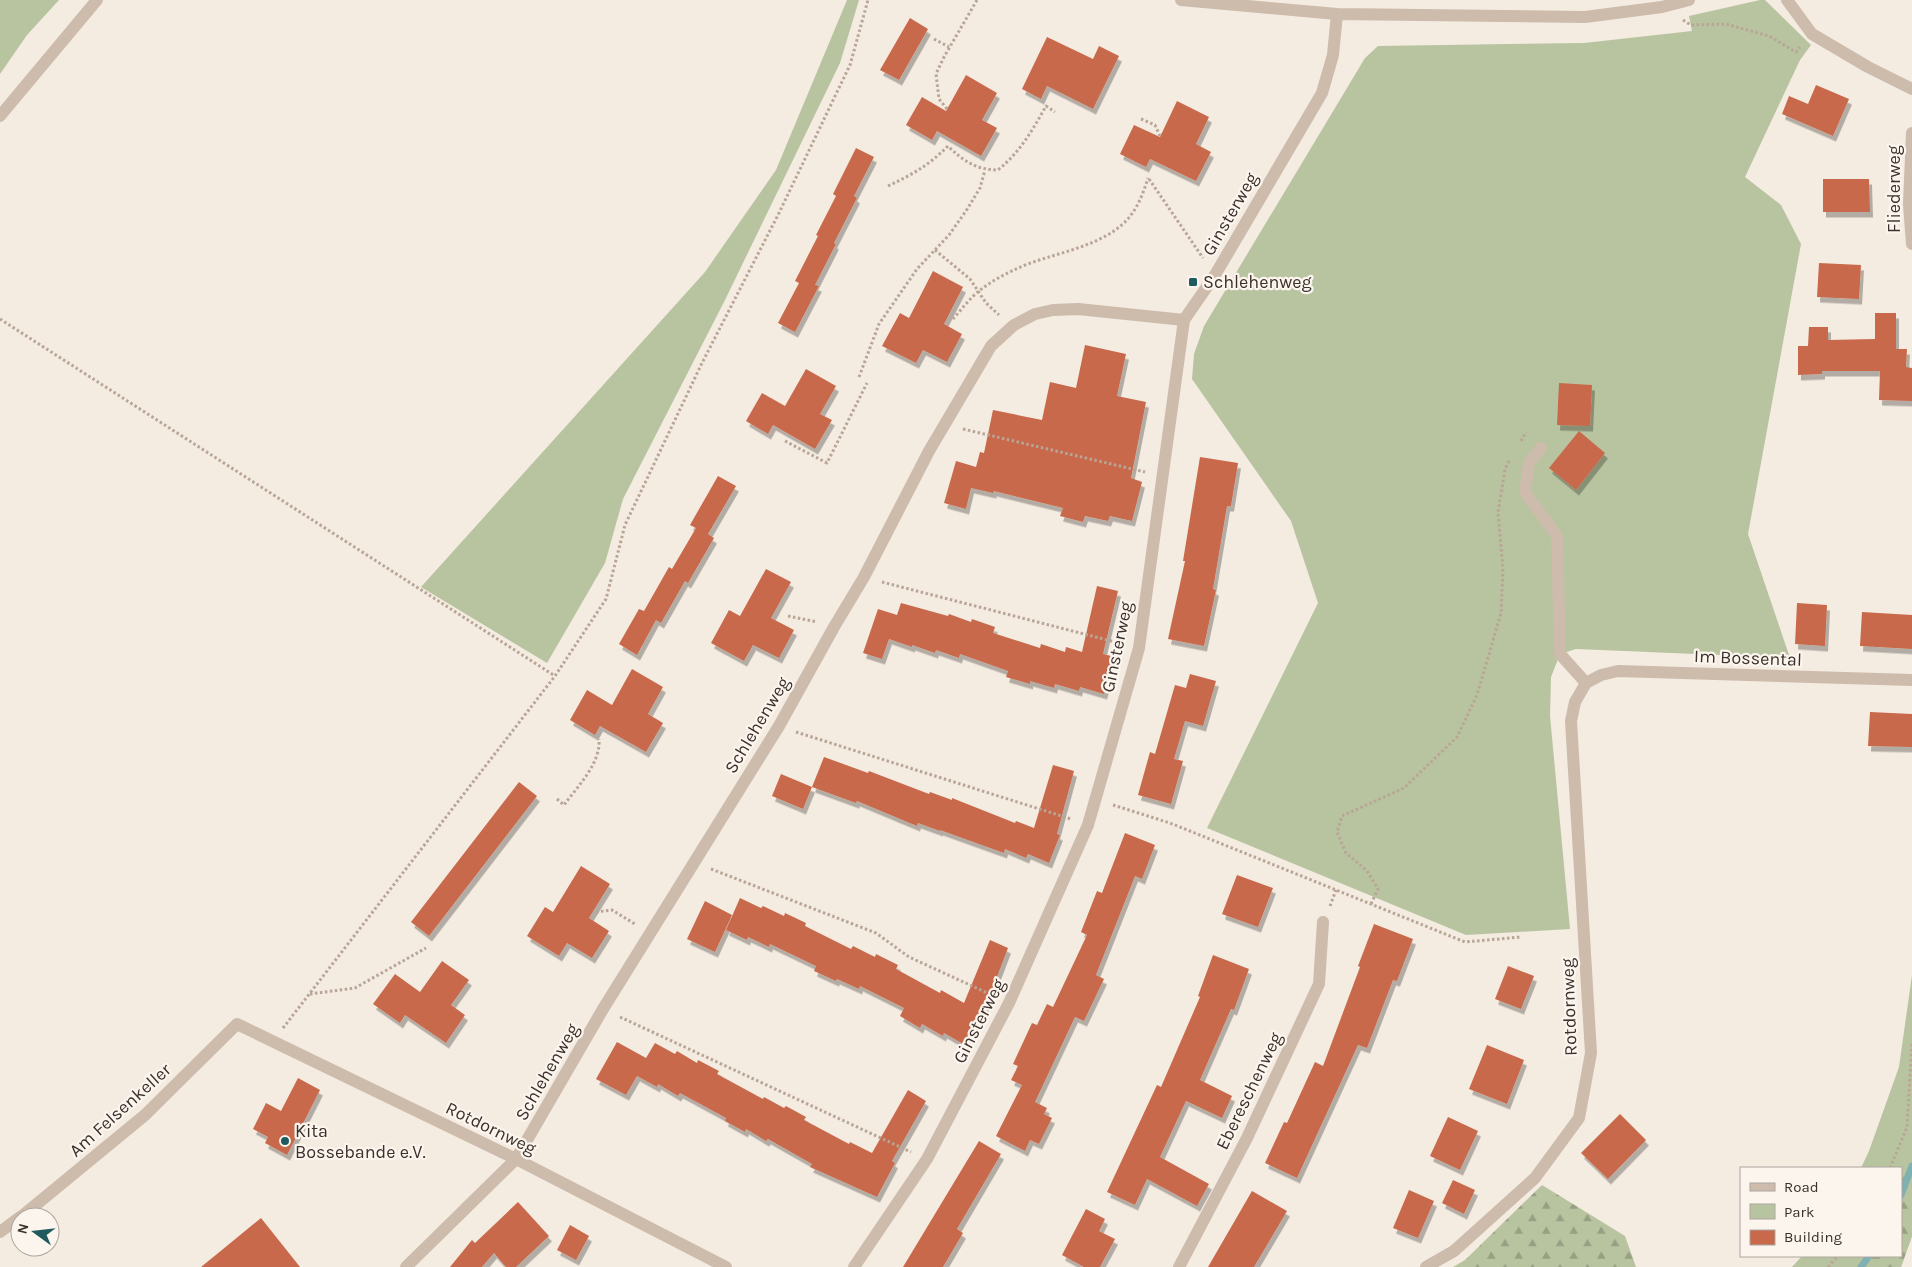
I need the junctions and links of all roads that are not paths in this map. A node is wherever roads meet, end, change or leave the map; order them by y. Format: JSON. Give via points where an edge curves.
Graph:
{"nodes":[{"id":1,"x":96,"y":0,"type":"edge"},
{"id":2,"x":1181,"y":0,"type":"edge"},
{"id":3,"x":1689,"y":0,"type":"edge"},
{"id":4,"x":1787,"y":0,"type":"edge"},
{"id":5,"x":1337,"y":14,"type":"junction"},
{"id":6,"x":1912,"y":89,"type":"edge"},
{"id":7,"x":0,"y":116,"type":"edge"},
{"id":8,"x":1912,"y":133,"type":"edge"},
{"id":9,"x":1912,"y":244,"type":"edge"},
{"id":10,"x":1184,"y":320,"type":"junction"},
{"id":11,"x":1541,"y":448,"type":"dead end"},
{"id":12,"x":1912,"y":680,"type":"edge"},
{"id":13,"x":1586,"y":683,"type":"junction"},
{"id":14,"x":1324,"y":922,"type":"dead end"},
{"id":15,"x":237,"y":1024,"type":"joint"},
{"id":16,"x":516,"y":1160,"type":"junction"},
{"id":17,"x":32,"y":1207,"type":"edge"},
{"id":18,"x":406,"y":1267,"type":"edge"},
{"id":19,"x":726,"y":1267,"type":"edge"},
{"id":20,"x":854,"y":1267,"type":"edge"},
{"id":21,"x":1179,"y":1267,"type":"edge"},
{"id":22,"x":1426,"y":1267,"type":"edge"}],
"edges":[{"from":1,"to":7,"type":"street"},
{"from":2,"to":5,"type":"street"},
{"from":3,"to":5,"type":"street","via":[[1662,7],[1585,17]]},
{"from":4,"to":6,"type":"street","via":[[1812,34],[1868,68]]},
{"from":5,"to":10,"type":"street","name":"Ginsterweg","via":[[1334,55],[1322,92],[1215,275]]},
{"from":8,"to":9,"type":"street","name":"Fliederweg","via":[[1909,204]]},
{"from":10,"to":16,"type":"street","name":"Schlehenweg","via":[[1078,309],[1053,310],[1035,314],[1014,325],[991,346],[929,452],[864,577],[779,726],[603,1009]]},
{"from":10,"to":20,"type":"street","name":"Ginsterweg","via":[[1139,648],[1088,825],[1009,1003],[926,1159]]},
{"from":11,"to":13,"type":"street","via":[[1529,464],[1525,492],[1557,536],[1560,654]]},
{"from":12,"to":13,"type":"street","name":"Im Bossental","via":[[1618,671]]},
{"from":13,"to":22,"type":"street","name":"Rotdornweg","via":[[1575,702],[1571,721],[1591,1053],[1579,1118],[1535,1178],[1454,1251]]},
{"from":14,"to":21,"type":"street","name":"Ebereschenweg","via":[[1319,984],[1247,1138]]},
{"from":15,"to":16,"type":"street","name":"Rotdornweg"},
{"from":15,"to":17,"type":"street","name":"Am Felsenkeller","via":[[144,1115]]},
{"from":16,"to":18,"type":"street","name":"Schlehenweg"},
{"from":16,"to":19,"type":"street","name":"Rotdornweg"}]}
